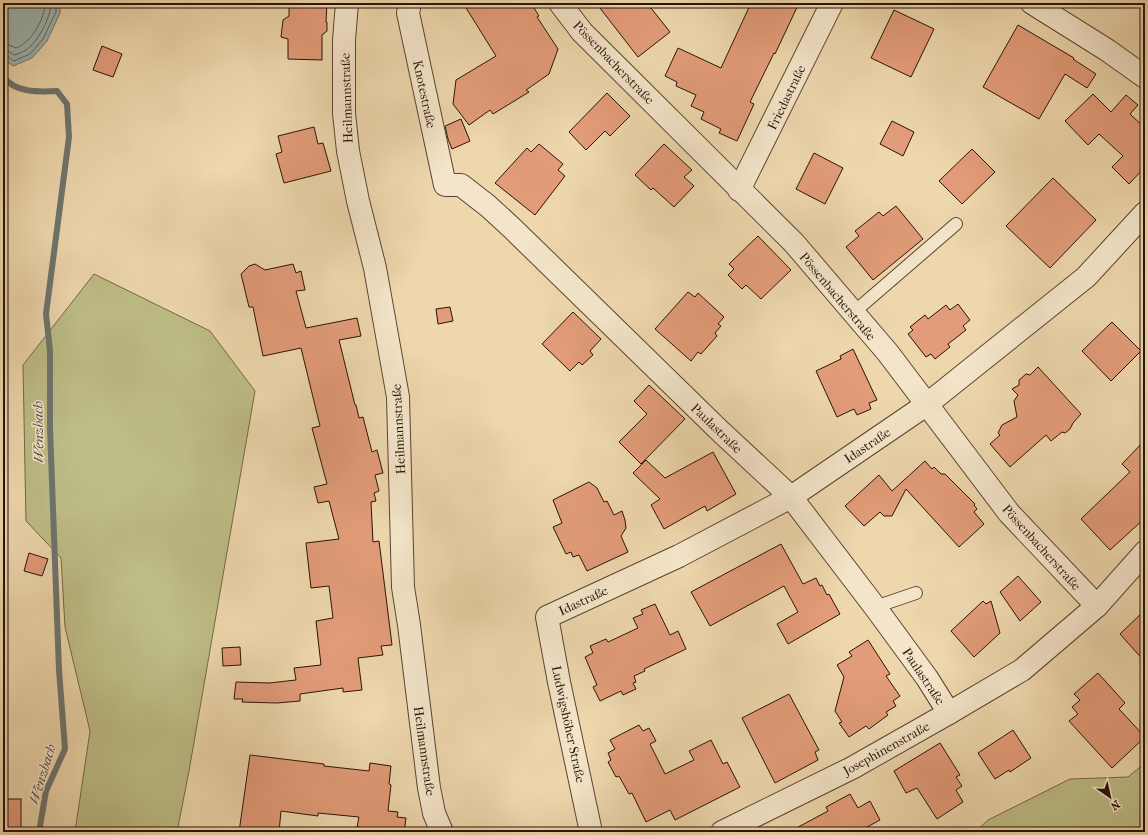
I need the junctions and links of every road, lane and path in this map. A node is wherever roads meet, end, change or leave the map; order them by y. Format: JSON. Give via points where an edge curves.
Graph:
{"nodes":[{"id":1,"x":347,"y":3,"type":"edge"},
{"id":2,"x":410,"y":3,"type":"edge"},
{"id":3,"x":560,"y":3,"type":"edge"},
{"id":4,"x":832,"y":3,"type":"edge"},
{"id":5,"x":1032,"y":3,"type":"edge"},
{"id":6,"x":1145,"y":77,"type":"edge"},
{"id":7,"x":445,"y":186,"type":"joint"},
{"id":8,"x":739,"y":190,"type":"junction"},
{"id":9,"x":1145,"y":213,"type":"edge"},
{"id":10,"x":956,"y":224,"type":"dead end"},
{"id":11,"x":853,"y":313,"type":"junction"},
{"id":12,"x":926,"y":405,"type":"junction"},
{"id":13,"x":791,"y":497,"type":"junction"},
{"id":14,"x":1145,"y":552,"type":"edge"},
{"id":15,"x":916,"y":593,"type":"dead end"},
{"id":16,"x":1097,"y":606,"type":"junction"},
{"id":17,"x":875,"y":607,"type":"junction"},
{"id":18,"x":547,"y":616,"type":"joint"},
{"id":19,"x":949,"y":713,"type":"junction"},
{"id":20,"x":728,"y":831,"type":"edge"},
{"id":21,"x":442,"y":832,"type":"edge"},
{"id":22,"x":591,"y":832,"type":"edge"}],
"edges":[{"from":1,"to":21,"type":"street","name":"Heilmannstraße","via":[[344,113],[348,151],[375,268],[398,397],[403,588],[429,788],[434,813]]},
{"from":2,"to":7,"type":"street","name":"Knotestraße","via":[[408,13]]},
{"from":3,"to":8,"type":"street","name":"Pössenbacherstraße","via":[[582,32]]},
{"from":4,"to":8,"type":"street","name":"Friedastraße"},
{"from":5,"to":6,"type":"street"},
{"from":7,"to":13,"type":"street","name":"Paulastraße","via":[[461,186],[493,211]]},
{"from":8,"to":11,"type":"street","name":"Pössenbacherstraße","via":[[794,244]]},
{"from":9,"to":12,"type":"street","name":"Idastraße","via":[[1086,277]]},
{"from":10,"to":11,"type":"lane"},
{"from":11,"to":12,"type":"street","name":"Pössenbacherstraße"},
{"from":12,"to":13,"type":"street","name":"Idastraße"},
{"from":12,"to":16,"type":"street","name":"Pössenbacherstraße","via":[[1009,513]]},
{"from":13,"to":17,"type":"street","name":"Paulastraße"},
{"from":13,"to":18,"type":"street","name":"Idastraße","via":[[679,556]]},
{"from":14,"to":16,"type":"street","name":"Josephinenstraße"},
{"from":15,"to":17,"type":"lane"},
{"from":16,"to":19,"type":"street","name":"Josephinenstraße","via":[[1024,669]]},
{"from":17,"to":19,"type":"street","name":"Paulastraße"},
{"from":18,"to":22,"type":"street","name":"Ludwigshöher Straße"},
{"from":19,"to":20,"type":"street","name":"Josephinenstraße","via":[[852,768]]}]}
